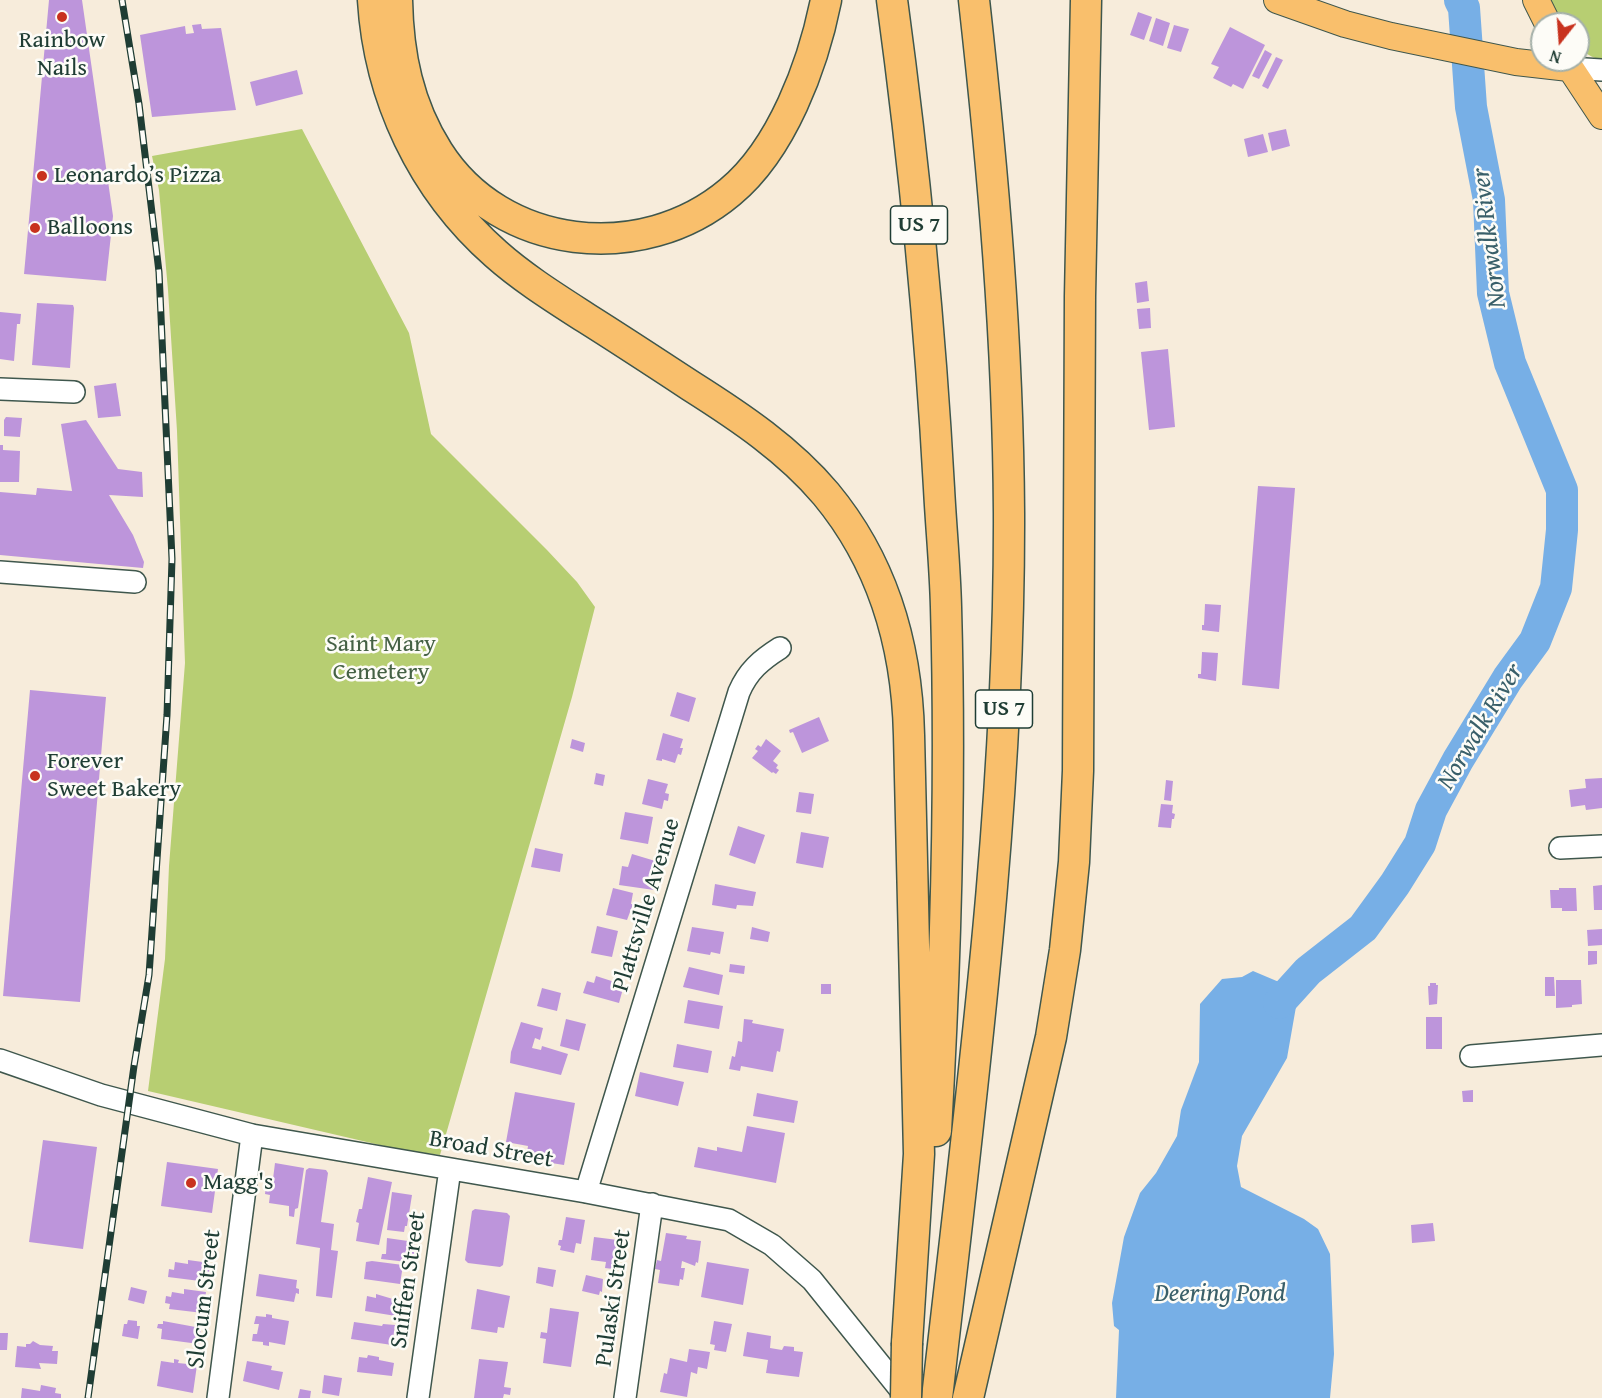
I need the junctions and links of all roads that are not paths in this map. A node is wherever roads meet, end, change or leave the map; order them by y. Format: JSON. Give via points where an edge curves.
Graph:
{"nodes":[{"id":1,"x":373,"y":0,"type":"edge"},
{"id":2,"x":397,"y":0,"type":"edge"},
{"id":3,"x":826,"y":0,"type":"edge"},
{"id":4,"x":892,"y":0,"type":"edge"},
{"id":5,"x":974,"y":0,"type":"edge"},
{"id":6,"x":1086,"y":0,"type":"edge"},
{"id":7,"x":1277,"y":0,"type":"edge"},
{"id":8,"x":1530,"y":61,"type":"edge"},
{"id":9,"x":1572,"y":72,"type":"edge"},
{"id":10,"x":1602,"y":116,"type":"edge"},
{"id":11,"x":0,"y":388,"type":"edge"},
{"id":12,"x":74,"y":392,"type":"dead end"},
{"id":13,"x":0,"y":572,"type":"edge"},
{"id":14,"x":135,"y":582,"type":"dead end"},
{"id":15,"x":780,"y":648,"type":"dead end"},
{"id":16,"x":1602,"y":846,"type":"edge"},
{"id":17,"x":1560,"y":848,"type":"dead end"},
{"id":18,"x":1602,"y":1046,"type":"edge"},
{"id":19,"x":1471,"y":1056,"type":"dead end"},
{"id":20,"x":0,"y":1060,"type":"edge"},
{"id":21,"x":252,"y":1135,"type":"junction"},
{"id":22,"x":450,"y":1169,"type":"junction"},
{"id":23,"x":586,"y":1192,"type":"junction"},
{"id":24,"x":652,"y":1204,"type":"junction"},
{"id":25,"x":911,"y":1347,"type":"junction"},
{"id":26,"x":938,"y":1390,"type":"edge"},
{"id":27,"x":218,"y":1398,"type":"edge"},
{"id":28,"x":418,"y":1398,"type":"edge"},
{"id":29,"x":625,"y":1398,"type":"edge"},
{"id":30,"x":908,"y":1398,"type":"edge"},
{"id":31,"x":968,"y":1398,"type":"edge"}],
"edges":[{"from":1,"to":25,"type":"highway","via":[[380,57],[393,102],[416,154],[462,219],[496,254],[540,288],[714,401],[787,455],[826,494],[847,522],[889,607],[906,678],[910,770],[918,1154]]},
{"from":2,"to":3,"type":"highway","via":[[402,64],[415,107],[439,154],[456,174],[472,191],[515,219],[556,234],[610,240],[637,237],[688,220],[731,191],[750,172],[797,94]]},
{"from":4,"to":25,"type":"highway","number":"US 7","via":[[927,320],[948,687],[940,1067],[934,1173]]},
{"from":5,"to":26,"type":"highway","number":"US 7","via":[[1004,327],[1008,577],[994,868]]},
{"from":6,"to":31,"type":"highway","via":[[1078,771],[1071,903],[1047,1056]]},
{"from":7,"to":8,"type":"main road","via":[[1356,27]]},
{"from":9,"to":10,"type":"main road"},
{"from":11,"to":12,"type":"street"},
{"from":13,"to":14,"type":"street"},
{"from":15,"to":23,"type":"street","name":"Plattsville Avenue","via":[[746,676],[739,692]]},
{"from":16,"to":17,"type":"street"},
{"from":18,"to":19,"type":"street"},
{"from":20,"to":21,"type":"street","name":"Broad Street","via":[[101,1095]]},
{"from":21,"to":22,"type":"street","name":"Broad Street"},
{"from":21,"to":27,"type":"street","name":"Slocum Street"},
{"from":22,"to":23,"type":"street","name":"Broad Street"},
{"from":22,"to":28,"type":"street","name":"Sniffen Street"},
{"from":23,"to":24,"type":"street","name":"Broad Street"},
{"from":24,"to":29,"type":"street","name":"Pulaski Street"},
{"from":24,"to":30,"type":"street","name":"Broad Street","via":[[729,1220],[772,1245],[812,1280]]},
{"from":25,"to":30,"type":"highway","bridge":true}]}
